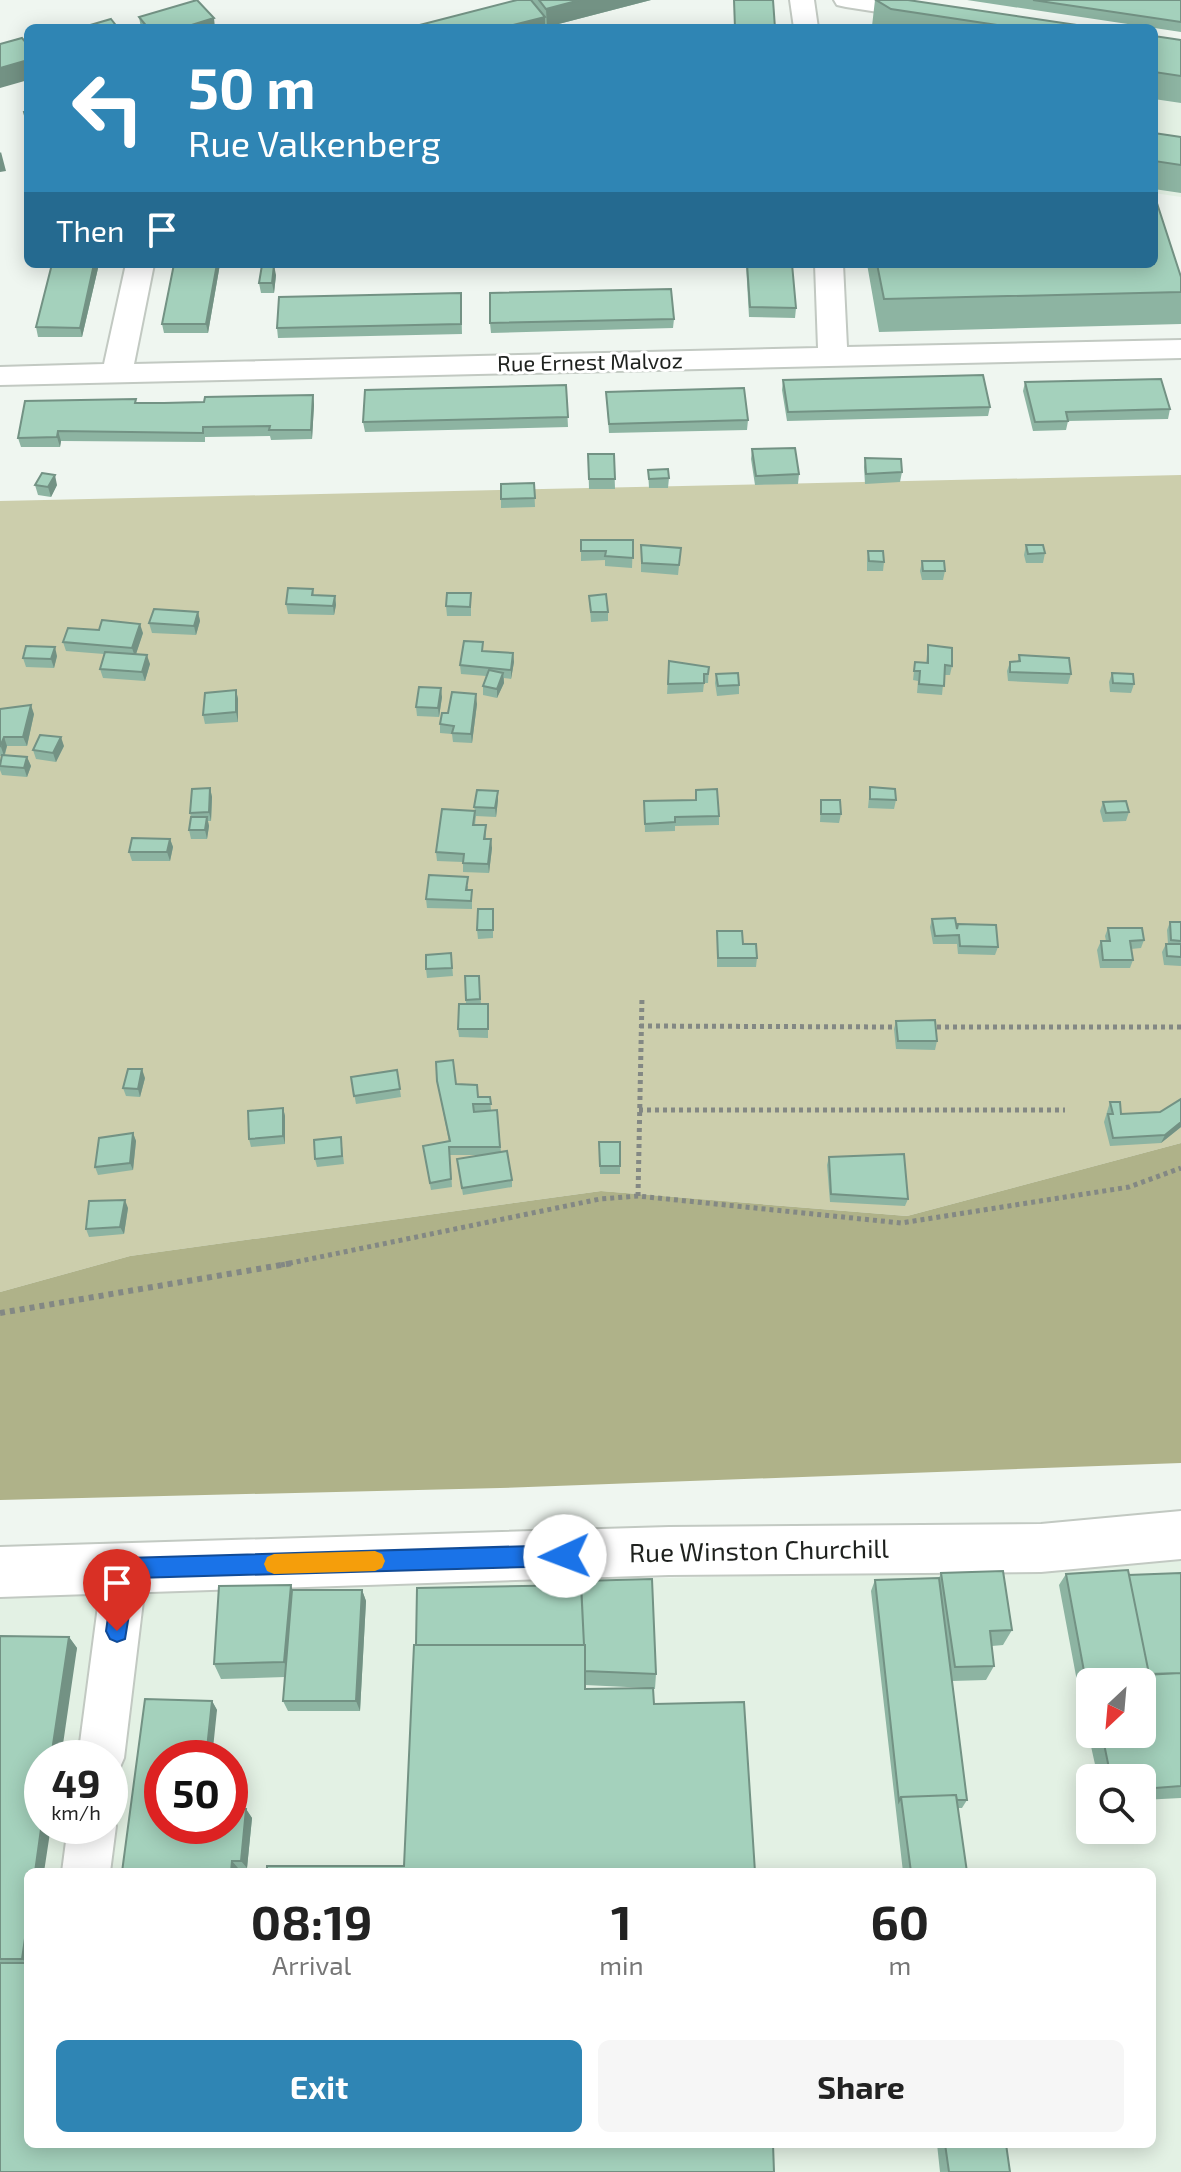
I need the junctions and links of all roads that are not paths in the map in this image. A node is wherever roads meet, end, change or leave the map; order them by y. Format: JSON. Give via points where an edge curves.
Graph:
{"nodes":[{"id":1,"x":802,"y":0,"type":"edge"},
{"id":2,"x":846,"y":0,"type":"edge"},
{"id":3,"x":805,"y":24,"type":"edge"},
{"id":4,"x":1004,"y":24,"type":"edge"},
{"id":5,"x":139,"y":268,"type":"edge"},
{"id":6,"x":829,"y":268,"type":"edge"},
{"id":7,"x":1181,"y":349,"type":"edge"},
{"id":8,"x":833,"y":356,"type":"junction"},
{"id":9,"x":117,"y":373,"type":"junction"},
{"id":10,"x":0,"y":376,"type":"edge"},
{"id":11,"x":1181,"y":1535,"type":"edge"},
{"id":12,"x":125,"y":1568,"type":"junction"},
{"id":13,"x":0,"y":1572,"type":"edge"},
{"id":14,"x":103,"y":1740,"type":"edge"},
{"id":15,"x":90,"y":1844,"type":"edge"},
{"id":16,"x":87,"y":1868,"type":"edge"}],
"edges":[{"from":1,"to":3,"type":"street"},
{"from":2,"to":4,"type":"street"},
{"from":5,"to":9,"type":"street"},
{"from":6,"to":8,"type":"street"},
{"from":7,"to":8,"type":"street","name":"Rue Ernest Malvoz"},
{"from":8,"to":9,"type":"street","name":"Rue Ernest Malvoz"},
{"from":9,"to":10,"type":"street","name":"Rue Ernest Malvoz"},
{"from":11,"to":12,"type":"main road","name":"Rue Winston Churchill","via":[[1041,1548],[669,1551]]},
{"from":12,"to":13,"type":"main road","name":"Rue Winston Churchill"},
{"from":12,"to":14,"type":"street"},
{"from":15,"to":16,"type":"street"}]}
